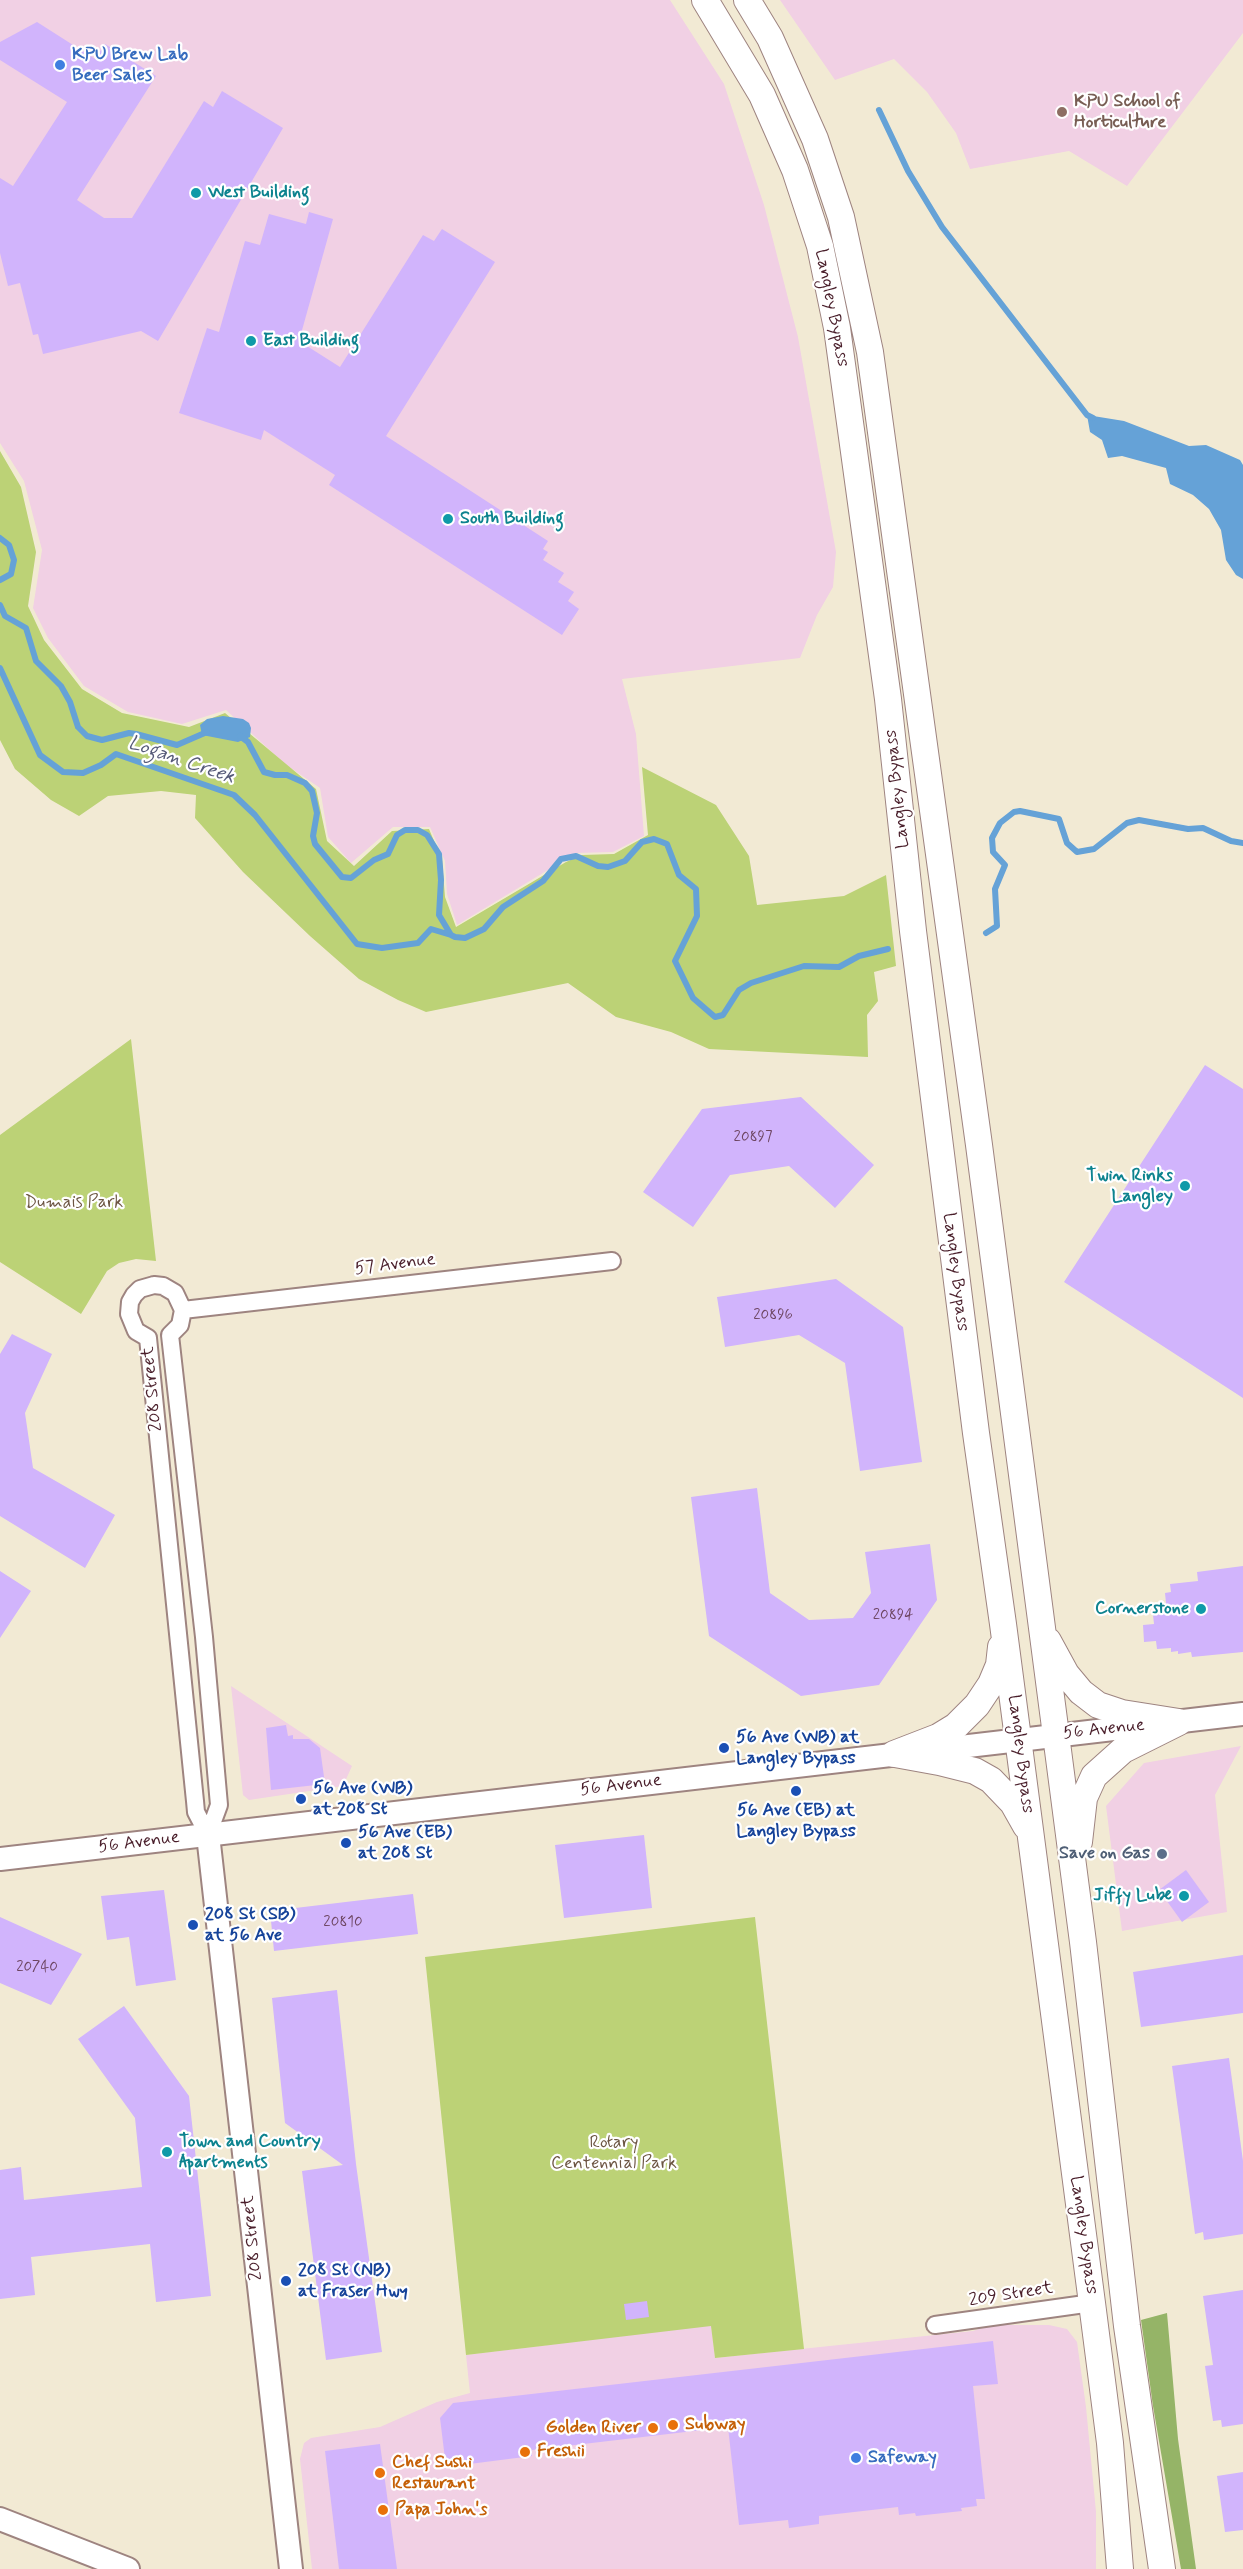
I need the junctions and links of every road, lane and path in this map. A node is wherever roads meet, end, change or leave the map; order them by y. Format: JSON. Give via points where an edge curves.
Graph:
{"nodes":[{"id":1,"x":705,"y":0,"type":"edge"},
{"id":2,"x":747,"y":0,"type":"edge"},
{"id":3,"x":612,"y":1261,"type":"dead end"},
{"id":4,"x":183,"y":1310,"type":"junction"},
{"id":5,"x":1040,"y":1622,"type":"junction"},
{"id":6,"x":1004,"y":1624,"type":"junction"},
{"id":7,"x":1243,"y":1714,"type":"edge"},
{"id":8,"x":1179,"y":1722,"type":"junction"},
{"id":9,"x":1055,"y":1736,"type":"junction"},
{"id":10,"x":1018,"y":1740,"type":"junction"},
{"id":11,"x":894,"y":1754,"type":"junction"},
{"id":12,"x":1030,"y":1832,"type":"junction"},
{"id":13,"x":208,"y":1835,"type":"junction"},
{"id":14,"x":0,"y":1858,"type":"edge"},
{"id":15,"x":1075,"y":1881,"type":"junction"},
{"id":16,"x":1092,"y":2303,"type":"junction"},
{"id":17,"x":935,"y":2325,"type":"dead end"},
{"id":18,"x":0,"y":2519,"type":"edge"},
{"id":19,"x":128,"y":2569,"type":"edge"},
{"id":20,"x":291,"y":2569,"type":"edge"},
{"id":21,"x":1120,"y":2569,"type":"edge"},
{"id":22,"x":1162,"y":2569,"type":"edge"}],
"edges":[{"from":1,"to":6,"type":"main road","name":"Langley Bypass","via":[[762,95],[795,170],[820,246],[837,328],[885,679],[976,1433]]},
{"from":2,"to":5,"type":"main road","name":"Langley Bypass","via":[[770,38],[815,140],[841,217],[870,352]]},
{"from":3,"to":4,"type":"street","name":"57 Avenue"},
{"from":4,"to":13,"type":"street","name":"208 Street","via":[[180,1325],[170,1335],[219,1805]]},
{"from":4,"to":13,"type":"street","name":"208 Street","via":[[176,1293],[154,1284],[134,1295],[129,1314],[136,1331],[148,1338],[196,1812]]},
{"from":5,"to":8,"type":"main road","via":[[1066,1674],[1098,1705]]},
{"from":5,"to":9,"type":"main road","name":"Langley Bypass"},
{"from":6,"to":10,"type":"main road","name":"Langley Bypass"},
{"from":6,"to":11,"type":"main road","via":[[999,1665],[977,1705],[938,1737]]},
{"from":7,"to":8,"type":"main road","name":"56 Avenue"},
{"from":8,"to":9,"type":"main road","name":"56 Avenue"},
{"from":8,"to":15,"type":"main road","via":[[1123,1750],[1094,1776],[1084,1798]]},
{"from":9,"to":10,"type":"main road","name":"56 Avenue"},
{"from":9,"to":15,"type":"main road","name":"Langley Bypass"},
{"from":10,"to":11,"type":"main road","name":"56 Avenue"},
{"from":10,"to":12,"type":"main road","name":"Langley Bypass"},
{"from":11,"to":12,"type":"main road","via":[[975,1771],[991,1780],[1013,1803]]},
{"from":11,"to":13,"type":"main road","name":"56 Avenue"},
{"from":12,"to":16,"type":"main road","name":"Langley Bypass"},
{"from":13,"to":14,"type":"main road","name":"56 Avenue"},
{"from":13,"to":20,"type":"main road","name":"208 Street"},
{"from":15,"to":22,"type":"main road","name":"Langley Bypass","via":[[1127,2326]]},
{"from":16,"to":17,"type":"street","name":"209 Street"},
{"from":16,"to":21,"type":"main road","name":"Langley Bypass","via":[[1110,2443]]},
{"from":18,"to":19,"type":"main road"}]}
